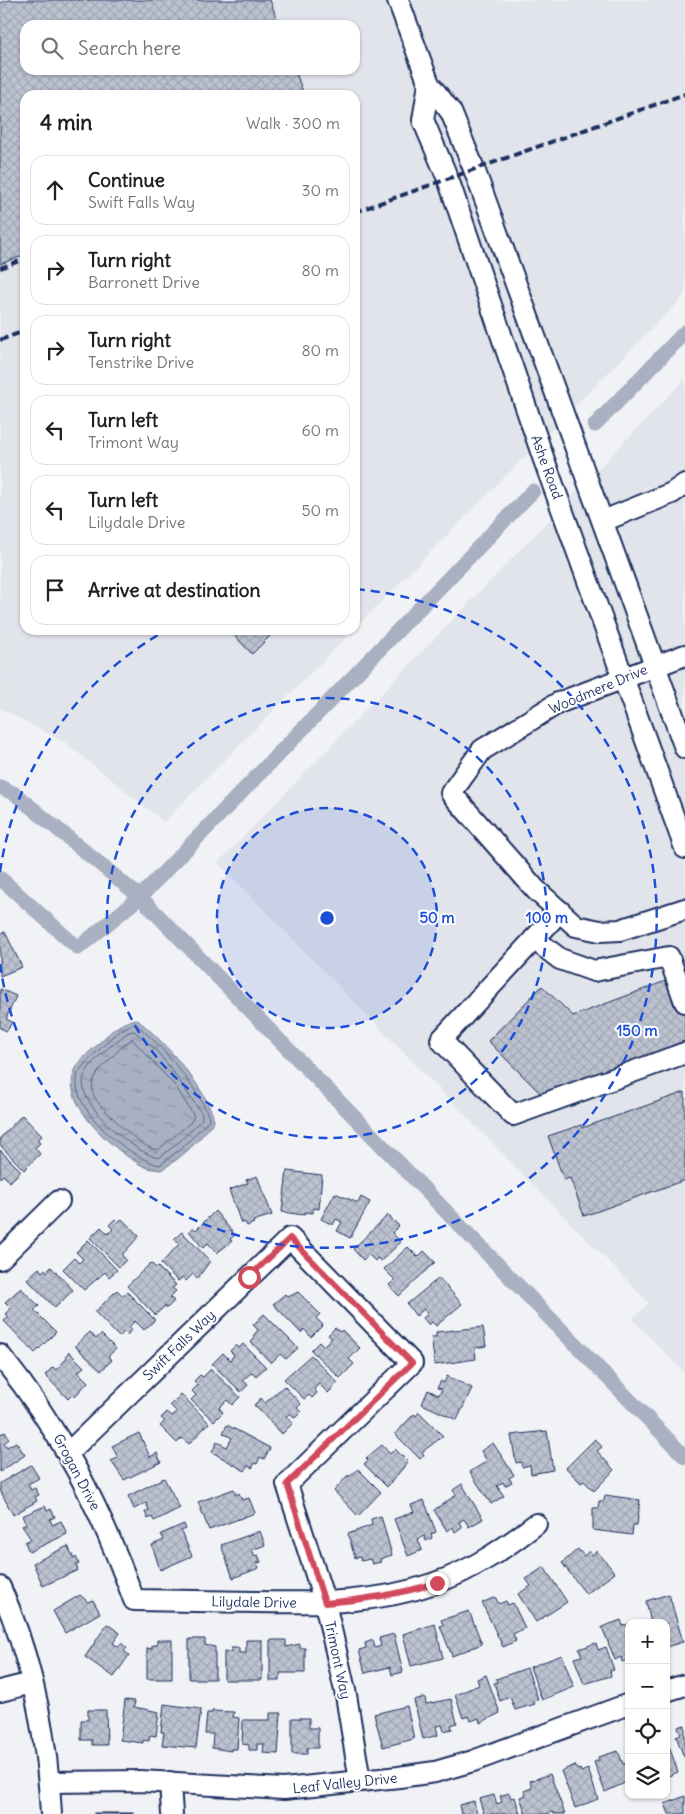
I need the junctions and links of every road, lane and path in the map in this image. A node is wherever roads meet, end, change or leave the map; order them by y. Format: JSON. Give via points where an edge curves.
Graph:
{"nodes":[{"id":1,"x":398,"y":0,"type":"edge"},
{"id":2,"x":429,"y":84,"type":"junction"},
{"id":3,"x":685,"y":484,"type":"edge"},
{"id":4,"x":602,"y":521,"type":"junction"},
{"id":5,"x":685,"y":654,"type":"edge"},
{"id":6,"x":655,"y":665,"type":"junction"},
{"id":7,"x":623,"y":677,"type":"junction"},
{"id":8,"x":685,"y":748,"type":"edge"},
{"id":9,"x":685,"y":848,"type":"edge"},
{"id":10,"x":685,"y":909,"type":"edge"},
{"id":11,"x":560,"y":911,"type":"junction"},
{"id":12,"x":534,"y":939,"type":"junction"},
{"id":13,"x":685,"y":1002,"type":"edge"},
{"id":14,"x":685,"y":1053,"type":"edge"},
{"id":15,"x":59,"y":1201,"type":"dead end"},
{"id":16,"x":0,"y":1259,"type":"edge"},
{"id":17,"x":0,"y":1355,"type":"edge"},
{"id":18,"x":69,"y":1452,"type":"junction"},
{"id":19,"x":287,"y":1484,"type":"joint"},
{"id":20,"x":536,"y":1524,"type":"dead end"},
{"id":21,"x":0,"y":1587,"type":"edge"},
{"id":22,"x":134,"y":1600,"type":"joint"},
{"id":23,"x":325,"y":1603,"type":"junction"},
{"id":24,"x":32,"y":1683,"type":"junction"},
{"id":25,"x":0,"y":1691,"type":"edge"},
{"id":26,"x":625,"y":1705,"type":"edge"},
{"id":27,"x":360,"y":1781,"type":"junction"},
{"id":28,"x":49,"y":1782,"type":"junction"},
{"id":29,"x":170,"y":1782,"type":"junction"},
{"id":30,"x":51,"y":1814,"type":"edge"},
{"id":31,"x":172,"y":1814,"type":"edge"}],
"edges":[{"from":1,"to":2,"type":"street","name":"Ashe Road"},
{"from":2,"to":4,"type":"street","name":"Ashe Road","via":[[451,112]]},
{"from":2,"to":7,"type":"street","name":"Ashe Road","via":[[423,120],[448,179],[544,460]]},
{"from":3,"to":4,"type":"street","via":[[672,493]]},
{"from":4,"to":6,"type":"street","name":"Ashe Road"},
{"from":5,"to":6,"type":"street","name":"Woodmere Drive"},
{"from":6,"to":7,"type":"street","name":"Woodmere Drive"},
{"from":6,"to":8,"type":"street","name":"Ashe Road"},
{"from":7,"to":9,"type":"street","name":"Ashe Road"},
{"from":7,"to":11,"type":"street","name":"Woodmere Drive","via":[[558,703],[482,750],[451,792],[536,890]]},
{"from":10,"to":11,"type":"street","via":[[620,930],[600,932],[576,926]]},
{"from":11,"to":12,"type":"street"},
{"from":12,"to":13,"type":"street","via":[[560,958],[594,971],[669,957]]},
{"from":12,"to":14,"type":"street","via":[[441,1040],[512,1115]]},
{"from":15,"to":16,"type":"street"},
{"from":17,"to":18,"type":"street","name":"Grogan Drive"},
{"from":18,"to":19,"type":"street","name":"Swift Falls Way","via":[[290,1238],[412,1363]]},
{"from":18,"to":22,"type":"street","name":"Grogan Drive","via":[[115,1548]]},
{"from":19,"to":23,"type":"street","name":"Trimont Way"},
{"from":20,"to":23,"type":"street","name":"Lilydale Drive","via":[[499,1552],[437,1583],[369,1600]]},
{"from":21,"to":24,"type":"street"},
{"from":22,"to":23,"type":"street","name":"Lilydale Drive"},
{"from":23,"to":27,"type":"street","name":"Trimont Way","via":[[346,1695]]},
{"from":24,"to":25,"type":"street"},
{"from":24,"to":28,"type":"street"},
{"from":26,"to":27,"type":"street","name":"Leaf Valley Drive","via":[[435,1772]]},
{"from":27,"to":29,"type":"street","name":"Leaf Valley Drive","via":[[284,1789]]},
{"from":28,"to":29,"type":"street","name":"Leaf Valley Drive"},
{"from":28,"to":30,"type":"street"},
{"from":29,"to":31,"type":"street"}]}
